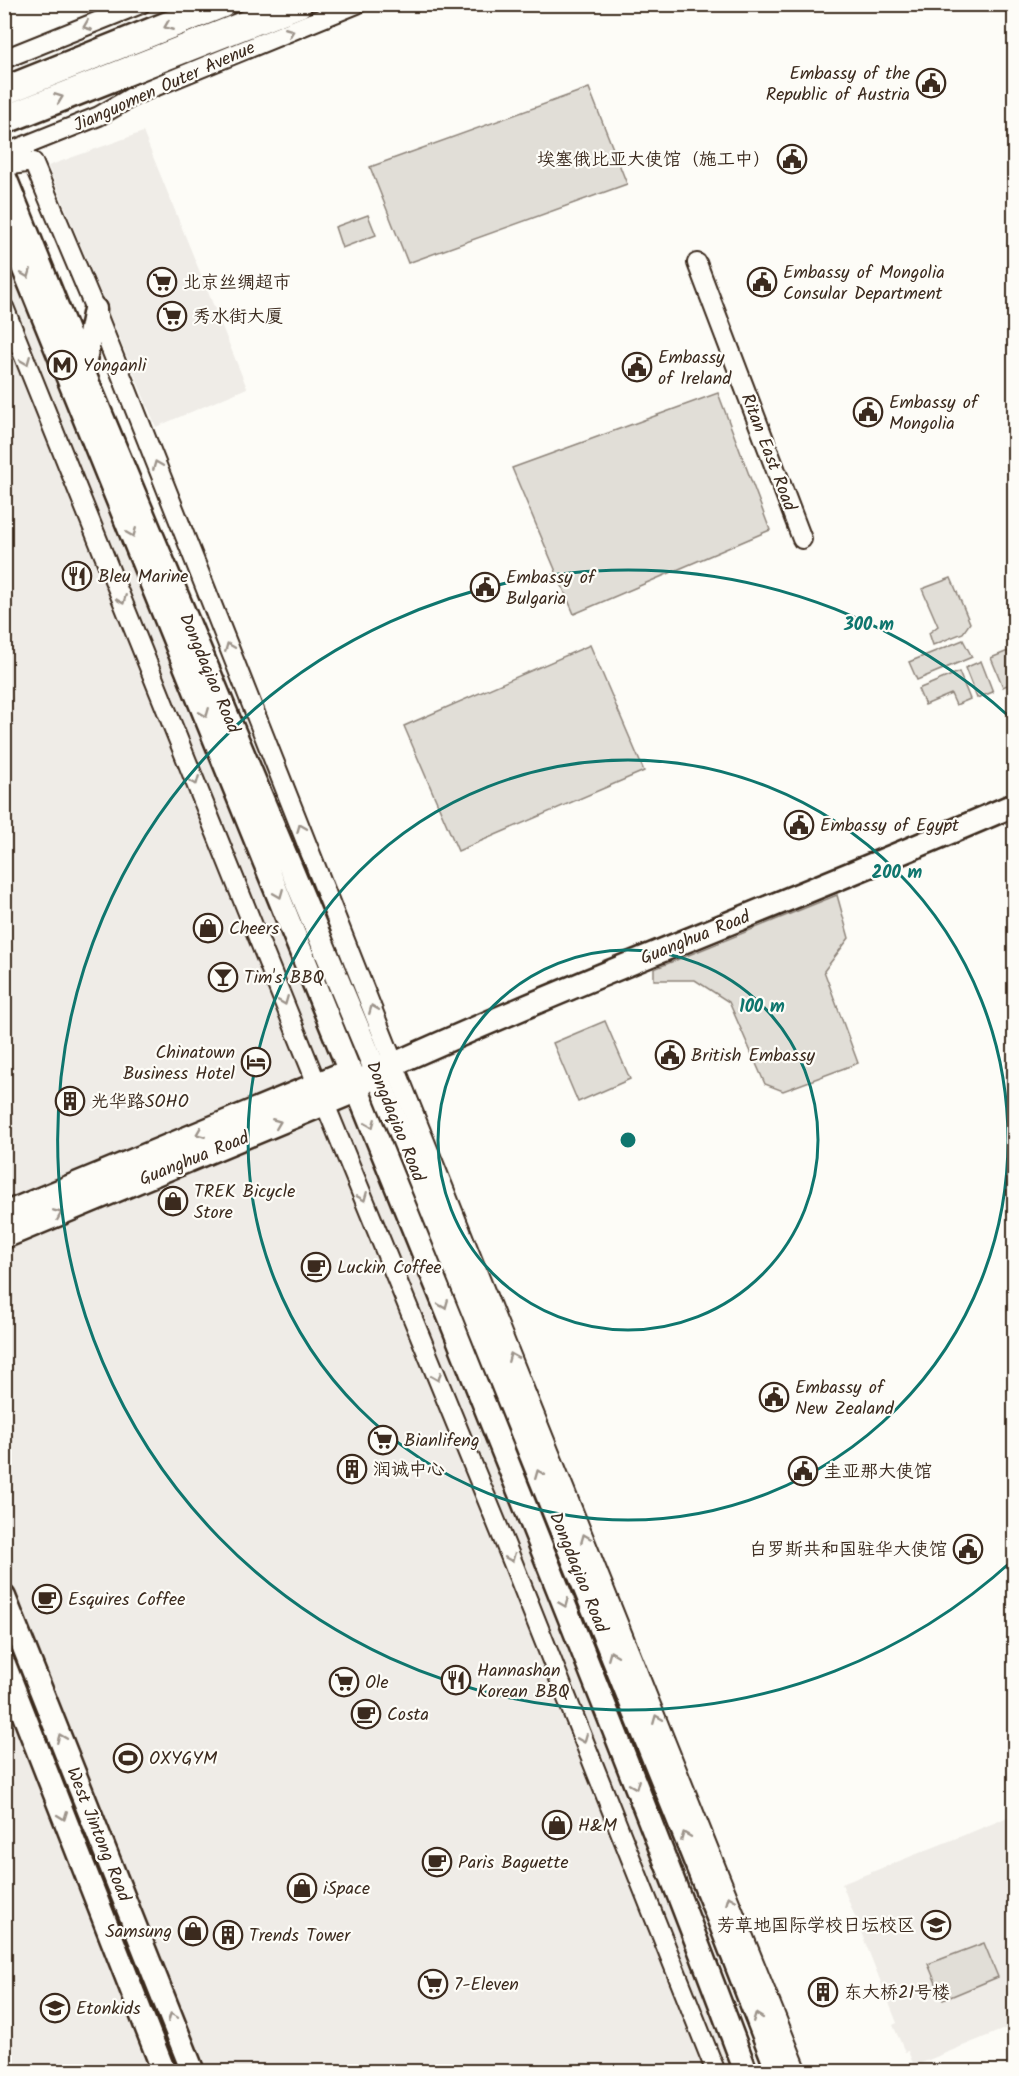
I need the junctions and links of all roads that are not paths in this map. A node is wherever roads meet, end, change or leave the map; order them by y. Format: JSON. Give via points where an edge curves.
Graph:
{"nodes":[{"id":1,"x":141,"y":4,"type":"edge"},
{"id":2,"x":222,"y":4,"type":"edge"},
{"id":3,"x":298,"y":4,"type":"edge"},
{"id":4,"x":357,"y":4,"type":"edge"},
{"id":5,"x":4,"y":59,"type":"edge"},
{"id":6,"x":4,"y":91,"type":"edge"},
{"id":7,"x":4,"y":120,"type":"edge"},
{"id":8,"x":4,"y":154,"type":"edge"},
{"id":9,"x":4,"y":166,"type":"edge"},
{"id":10,"x":4,"y":175,"type":"edge"},
{"id":11,"x":4,"y":220,"type":"edge"},
{"id":12,"x":697,"y":263,"type":"dead end"},
{"id":13,"x":4,"y":307,"type":"edge"},
{"id":14,"x":95,"y":309,"type":"junction"},
{"id":15,"x":83,"y":371,"type":"junction"},
{"id":16,"x":802,"y":539,"type":"dead end"},
{"id":17,"x":1014,"y":805,"type":"edge"},
{"id":18,"x":385,"y":1066,"type":"junction"},
{"id":19,"x":354,"y":1080,"type":"junction"},
{"id":20,"x":321,"y":1094,"type":"junction"},
{"id":21,"x":4,"y":1214,"type":"edge"},
{"id":22,"x":4,"y":1237,"type":"edge"},
{"id":23,"x":4,"y":1597,"type":"edge"},
{"id":24,"x":4,"y":1664,"type":"edge"},
{"id":25,"x":164,"y":2072,"type":"edge"},
{"id":26,"x":193,"y":2072,"type":"edge"},
{"id":27,"x":716,"y":2072,"type":"edge"},
{"id":28,"x":746,"y":2072,"type":"edge"},
{"id":29,"x":778,"y":2072,"type":"edge"},
{"id":30,"x":798,"y":2072,"type":"edge"}],
"edges":[{"from":1,"to":5,"type":"street","one_way":true},
{"from":2,"to":6,"type":"highway","one_way":true},
{"from":7,"to":3,"type":"highway","name":"Jianguomen Outer Avenue","one_way":true},
{"from":8,"to":4,"type":"street","name":"Jianguomen Outer Avenue","one_way":true,"via":[[99,116],[137,94]]},
{"from":9,"to":14,"type":"street","via":[[33,162]]},
{"from":10,"to":15,"type":"main road","name":"Dongdaqiao Road"},
{"from":11,"to":19,"type":"main road","name":"Dongdaqiao Road","one_way":true},
{"from":12,"to":16,"type":"street","name":"Ritan East Road"},
{"from":13,"to":20,"type":"street","one_way":true},
{"from":14,"to":15,"type":"main road"},
{"from":18,"to":14,"type":"street","one_way":true},
{"from":15,"to":18,"type":"main road","name":"Dongdaqiao Road"},
{"from":17,"to":18,"type":"main road","name":"Guanghua Road"},
{"from":18,"to":19,"type":"main road","name":"Guanghua Road"},
{"from":29,"to":18,"type":"main road","name":"Dongdaqiao Road","one_way":true},
{"from":30,"to":18,"type":"street","one_way":true},
{"from":19,"to":20,"type":"main road","name":"Guanghua Road"},
{"from":19,"to":28,"type":"main road","name":"Dongdaqiao Road","one_way":true,"via":[[592,1674]]},
{"from":20,"to":21,"type":"main road","name":"Guanghua Road","one_way":true},
{"from":22,"to":20,"type":"main road","name":"Guanghua Road","one_way":true},
{"from":20,"to":27,"type":"street","one_way":true},
{"from":26,"to":23,"type":"main road","name":"West Jintong Road","one_way":true},
{"from":24,"to":25,"type":"main road","name":"West Jintong Road","one_way":true}]}
